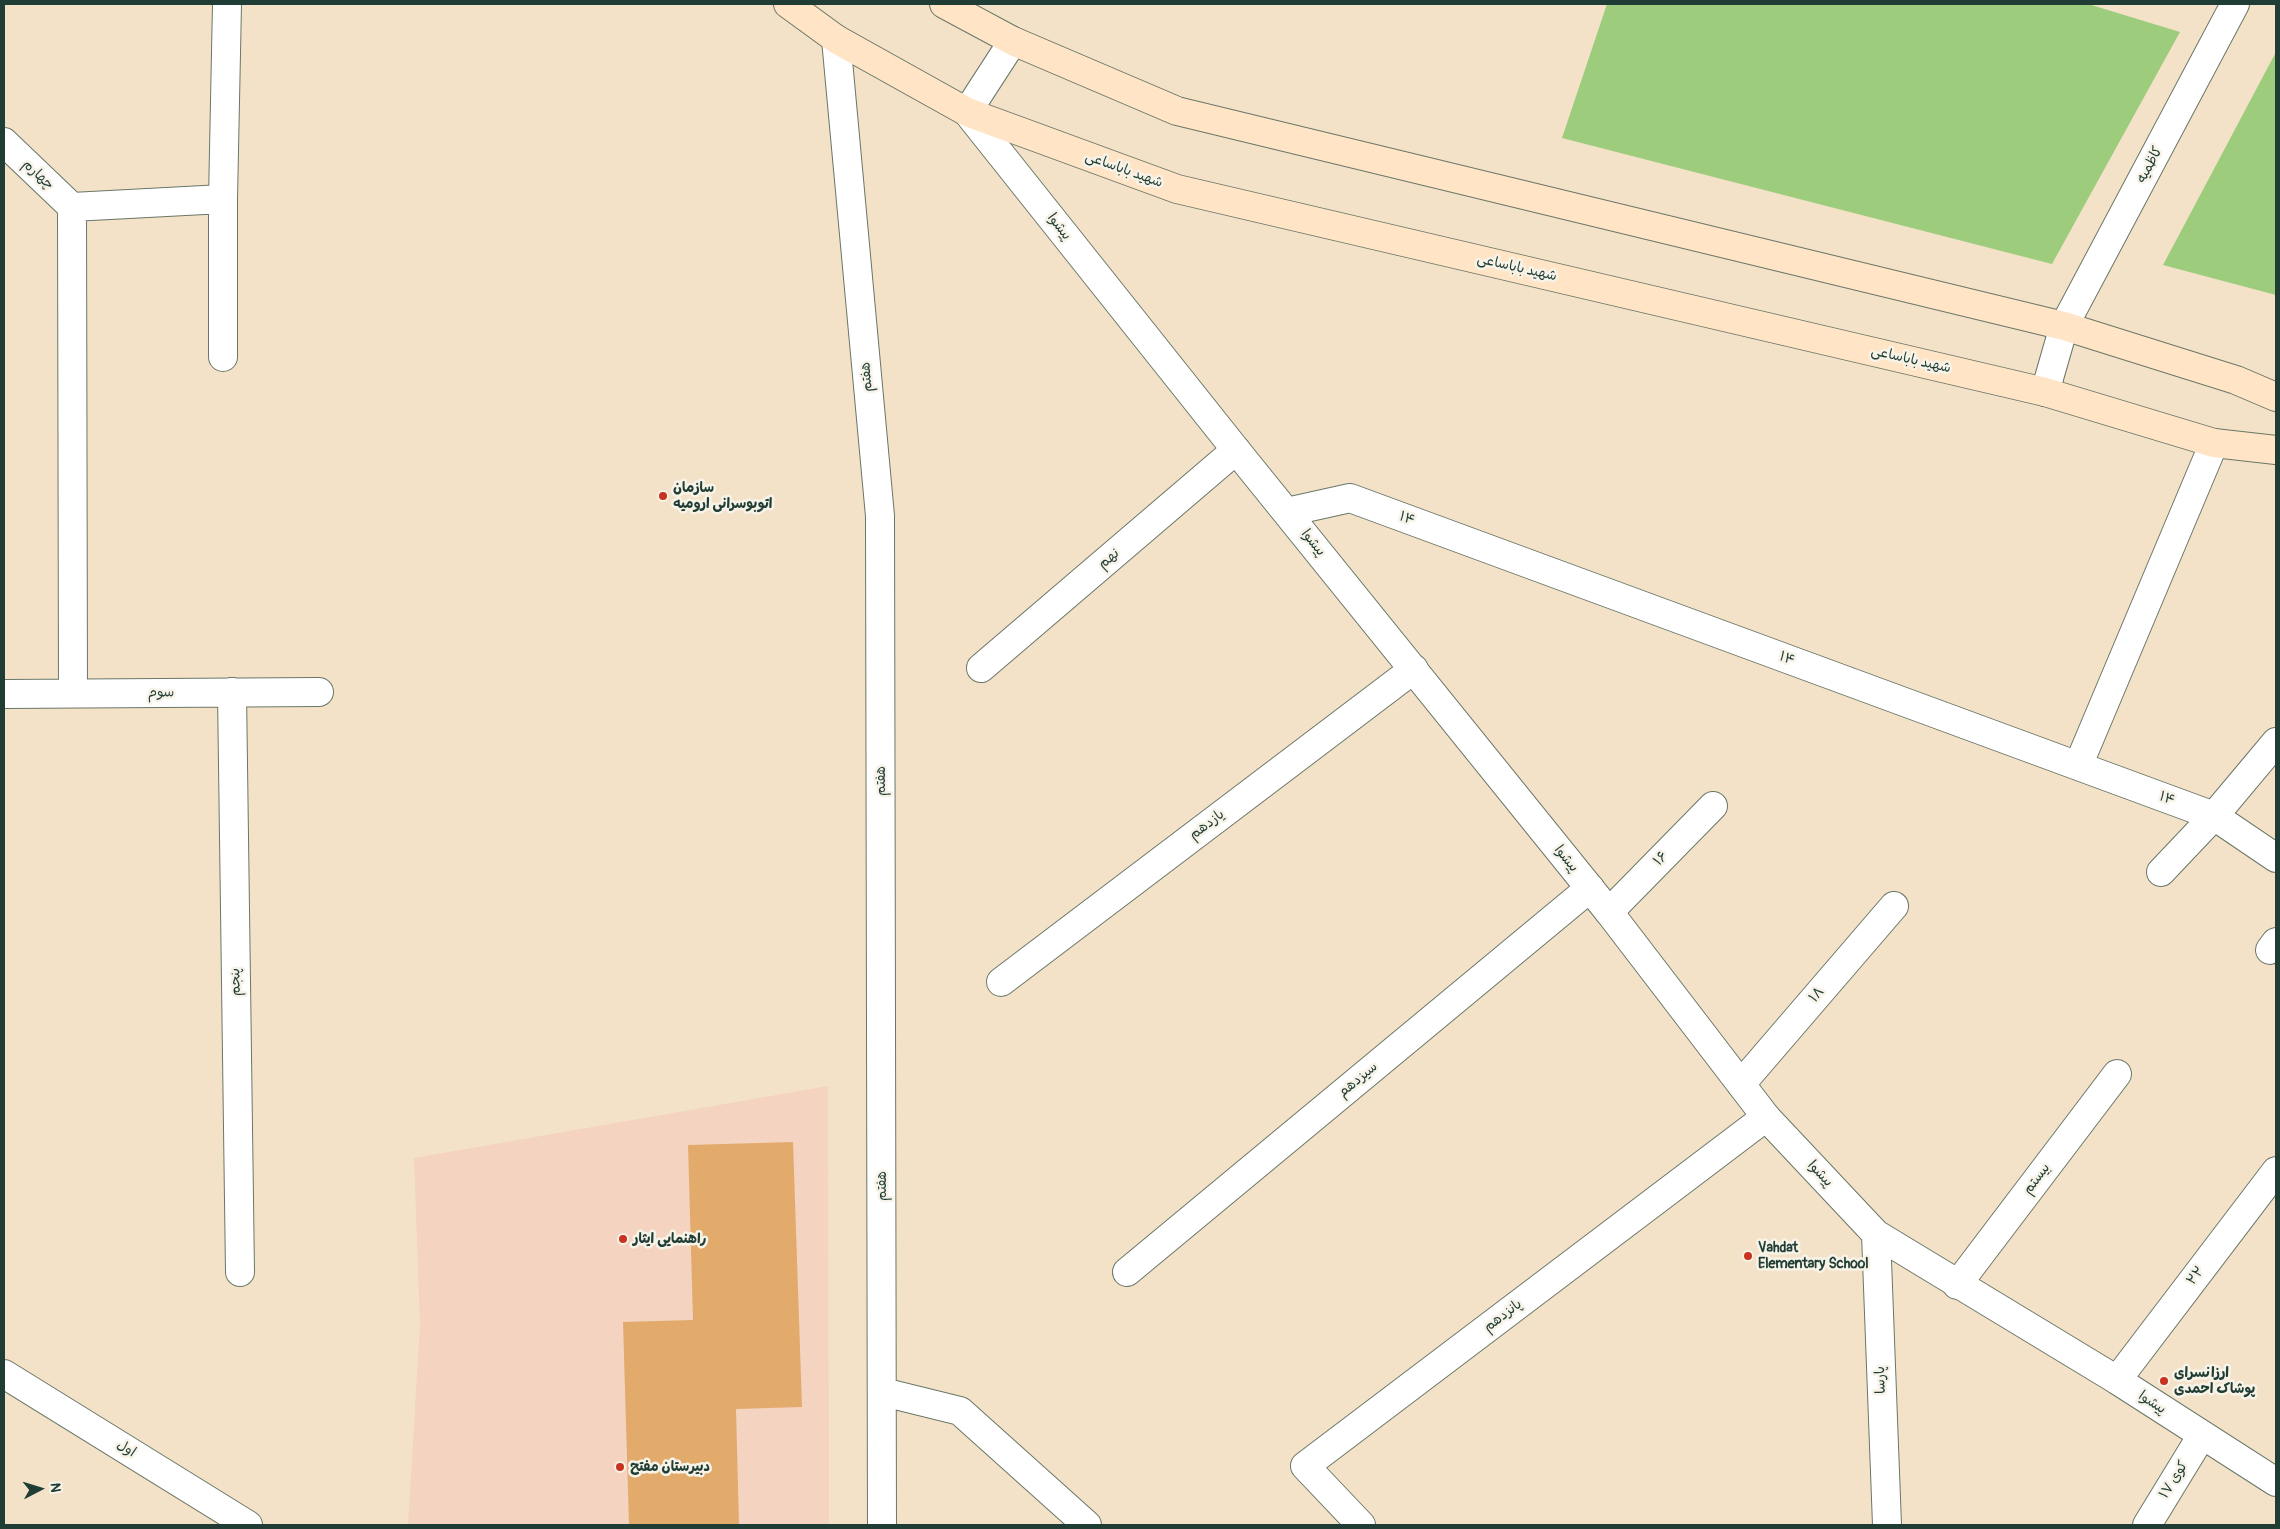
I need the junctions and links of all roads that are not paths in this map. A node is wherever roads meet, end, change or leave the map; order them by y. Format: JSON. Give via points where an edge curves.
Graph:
{"nodes":[{"id":1,"x":227,"y":4,"type":"edge"},
{"id":2,"x":788,"y":4,"type":"edge"},
{"id":3,"x":944,"y":4,"type":"edge"},
{"id":4,"x":2235,"y":4,"type":"edge"},
{"id":5,"x":836,"y":39,"type":"junction"},
{"id":6,"x":1013,"y":41,"type":"junction"},
{"id":7,"x":968,"y":112,"type":"junction"},
{"id":8,"x":4,"y":142,"type":"edge"},
{"id":9,"x":223,"y":199,"type":"junction"},
{"id":10,"x":72,"y":207,"type":"junction"},
{"id":11,"x":2064,"y":326,"type":"junction"},
{"id":12,"x":223,"y":357,"type":"dead end"},
{"id":13,"x":2044,"y":392,"type":"junction"},
{"id":14,"x":2276,"y":397,"type":"edge"},
{"id":15,"x":2214,"y":443,"type":"junction"},
{"id":16,"x":1236,"y":450,"type":"junction"},
{"id":17,"x":2276,"y":450,"type":"edge"},
{"id":18,"x":1287,"y":512,"type":"junction"},
{"id":19,"x":981,"y":668,"type":"dead end"},
{"id":20,"x":1414,"y":669,"type":"junction"},
{"id":21,"x":232,"y":692,"type":"junction"},
{"id":22,"x":319,"y":692,"type":"dead end"},
{"id":23,"x":4,"y":694,"type":"edge"},
{"id":24,"x":73,"y":694,"type":"junction"},
{"id":25,"x":2276,"y":742,"type":"edge"},
{"id":26,"x":2078,"y":766,"type":"junction"},
{"id":27,"x":1712,"y":806,"type":"dead end"},
{"id":28,"x":2214,"y":816,"type":"junction"},
{"id":29,"x":2276,"y":858,"type":"edge"},
{"id":30,"x":2161,"y":872,"type":"dead end"},
{"id":31,"x":1590,"y":888,"type":"junction"},
{"id":32,"x":1894,"y":906,"type":"dead end"},
{"id":33,"x":1609,"y":912,"type":"junction"},
{"id":34,"x":1001,"y":982,"type":"dead end"},
{"id":35,"x":2117,"y":1074,"type":"dead end"},
{"id":36,"x":1741,"y":1084,"type":"junction"},
{"id":37,"x":1766,"y":1116,"type":"junction"},
{"id":38,"x":2276,"y":1171,"type":"edge"},
{"id":39,"x":1876,"y":1234,"type":"junction"},
{"id":40,"x":240,"y":1272,"type":"dead end"},
{"id":41,"x":1127,"y":1272,"type":"dead end"},
{"id":42,"x":1957,"y":1285,"type":"junction"},
{"id":43,"x":4,"y":1374,"type":"edge"},
{"id":44,"x":2117,"y":1380,"type":"junction"},
{"id":45,"x":883,"y":1392,"type":"junction"},
{"id":46,"x":2202,"y":1435,"type":"junction"},
{"id":47,"x":2273,"y":1473,"type":"edge"},
{"id":48,"x":248,"y":1525,"type":"edge"},
{"id":49,"x":882,"y":1525,"type":"edge"},
{"id":50,"x":1087,"y":1525,"type":"edge"},
{"id":51,"x":1360,"y":1525,"type":"edge"},
{"id":52,"x":1887,"y":1525,"type":"edge"},
{"id":53,"x":2147,"y":1525,"type":"edge"}],
"edges":[{"from":1,"to":9,"type":"street"},
{"from":2,"to":5,"type":"main road","name":"شهید باباساعی"},
{"from":3,"to":6,"type":"main road"},
{"from":4,"to":11,"type":"street","name":"کاظمیه"},
{"from":5,"to":7,"type":"main road","name":"شهید باباساعی"},
{"from":5,"to":45,"type":"street","name":"هفتم","via":[[880,516]]},
{"from":6,"to":7,"type":"street"},
{"from":6,"to":11,"type":"main road","via":[[1178,111]]},
{"from":7,"to":13,"type":"main road","name":"شهید باباساعی","via":[[1176,189]]},
{"from":7,"to":16,"type":"street","name":"پیشوا"},
{"from":8,"to":10,"type":"street","name":"چهارم"},
{"from":9,"to":10,"type":"street"},
{"from":9,"to":12,"type":"street"},
{"from":10,"to":24,"type":"street"},
{"from":11,"to":13,"type":"street","name":"کاظمیه"},
{"from":11,"to":14,"type":"main road","via":[[2236,380]]},
{"from":13,"to":15,"type":"main road","name":"شهید باباساعی"},
{"from":15,"to":17,"type":"main road","name":"شهید باباساعی"},
{"from":15,"to":26,"type":"street"},
{"from":16,"to":18,"type":"street","name":"پیشوا"},
{"from":16,"to":19,"type":"street","name":"نهم"},
{"from":18,"to":20,"type":"street","name":"پیشوا"},
{"from":18,"to":26,"type":"street","name":"۱۴","via":[[1350,498]]},
{"from":20,"to":31,"type":"street","name":"پیشوا"},
{"from":20,"to":34,"type":"street","name":"یازدهم"},
{"from":21,"to":22,"type":"street","name":"سوم"},
{"from":21,"to":24,"type":"street","name":"سوم"},
{"from":21,"to":40,"type":"street","name":"پنجم"},
{"from":23,"to":24,"type":"street","name":"سوم"},
{"from":25,"to":28,"type":"street"},
{"from":26,"to":28,"type":"street","name":"۱۴"},
{"from":27,"to":33,"type":"street","name":"۱۶"},
{"from":28,"to":29,"type":"street","name":"۱۴"},
{"from":28,"to":30,"type":"street"},
{"from":31,"to":33,"type":"street","name":"پیشوا"},
{"from":31,"to":41,"type":"street","name":"سیزدهم"},
{"from":32,"to":36,"type":"street","name":"۱۸"},
{"from":33,"to":36,"type":"street","name":"پیشوا"},
{"from":35,"to":42,"type":"street","name":"بیستم"},
{"from":36,"to":37,"type":"street","name":"پیشوا"},
{"from":37,"to":39,"type":"street","name":"پیشوا"},
{"from":37,"to":51,"type":"street","name":"پانزدهم","via":[[1305,1466]]},
{"from":38,"to":44,"type":"street","name":"۲۲"},
{"from":39,"to":42,"type":"street","name":"پیشوا"},
{"from":39,"to":52,"type":"street","name":"پارسا"},
{"from":42,"to":44,"type":"street","name":"پیشوا"},
{"from":43,"to":48,"type":"street","name":"اول"},
{"from":44,"to":46,"type":"street","name":"پیشوا"},
{"from":45,"to":49,"type":"street","name":"هفتم"},
{"from":45,"to":50,"type":"street","via":[[960,1411]]},
{"from":46,"to":47,"type":"street","name":"پیشوا"},
{"from":46,"to":53,"type":"street","name":"کوی ۱۷"}]}
